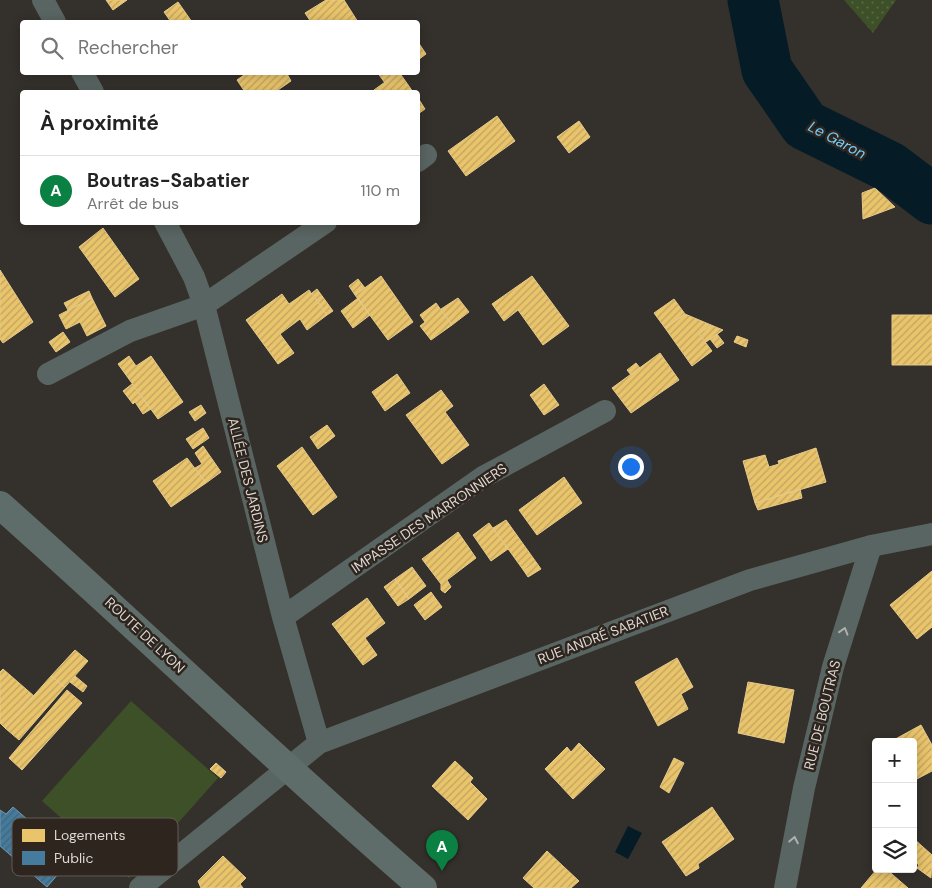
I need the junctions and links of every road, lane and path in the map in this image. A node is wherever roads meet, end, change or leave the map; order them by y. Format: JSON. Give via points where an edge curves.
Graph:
{"nodes":[{"id":1,"x":43,"y":0,"type":"edge"},
{"id":2,"x":54,"y":20,"type":"edge"},
{"id":3,"x":84,"y":75,"type":"edge"},
{"id":4,"x":92,"y":90,"type":"edge"},
{"id":5,"x":167,"y":225,"type":"edge"},
{"id":6,"x":322,"y":225,"type":"edge"},
{"id":7,"x":204,"y":305,"type":"junction"},
{"id":8,"x":48,"y":374,"type":"dead end"},
{"id":9,"x":605,"y":411,"type":"dead end"},
{"id":10,"x":0,"y":505,"type":"edge"},
{"id":11,"x":932,"y":534,"type":"edge"},
{"id":12,"x":870,"y":546,"type":"junction"},
{"id":13,"x":283,"y":617,"type":"junction"},
{"id":14,"x":319,"y":743,"type":"junction"},
{"id":15,"x":288,"y":768,"type":"junction"},
{"id":16,"x":178,"y":857,"type":"edge"},
{"id":17,"x":155,"y":876,"type":"edge"},
{"id":18,"x":140,"y":888,"type":"edge"},
{"id":19,"x":423,"y":888,"type":"edge"},
{"id":20,"x":784,"y":888,"type":"edge"}],
"edges":[{"from":1,"to":2,"type":"street"},
{"from":3,"to":4,"type":"street"},
{"from":5,"to":7,"type":"street","name":"ALLÉE DES JARDINS","via":[[194,277]]},
{"from":6,"to":7,"type":"street"},
{"from":7,"to":8,"type":"street","via":[[130,331]]},
{"from":7,"to":13,"type":"street","name":"ALLÉE DES JARDINS"},
{"from":9,"to":13,"type":"street","name":"IMPASSE DES MARRONNIERS","via":[[483,477]]},
{"from":10,"to":15,"type":"main road","name":"ROUTE DE LYON"},
{"from":11,"to":12,"type":"street","name":"RUE ANDRÉ SABATIER"},
{"from":12,"to":14,"type":"street","name":"RUE ANDRÉ SABATIER","via":[[750,580]]},
{"from":20,"to":12,"type":"street","name":"RUE DE BOUTRAS","one_way":true,"via":[[833,667]]},
{"from":13,"to":14,"type":"street","name":"ALLÉE DES JARDINS"},
{"from":14,"to":15,"type":"street","name":"RUE ANDRÉ SABATIER"},
{"from":15,"to":16,"type":"street","name":"RUE ANDRÉ SABATIER"},
{"from":15,"to":19,"type":"main road","name":"ROUTE DE LYON"},
{"from":17,"to":18,"type":"street","name":"RUE ANDRÉ SABATIER"}]}
